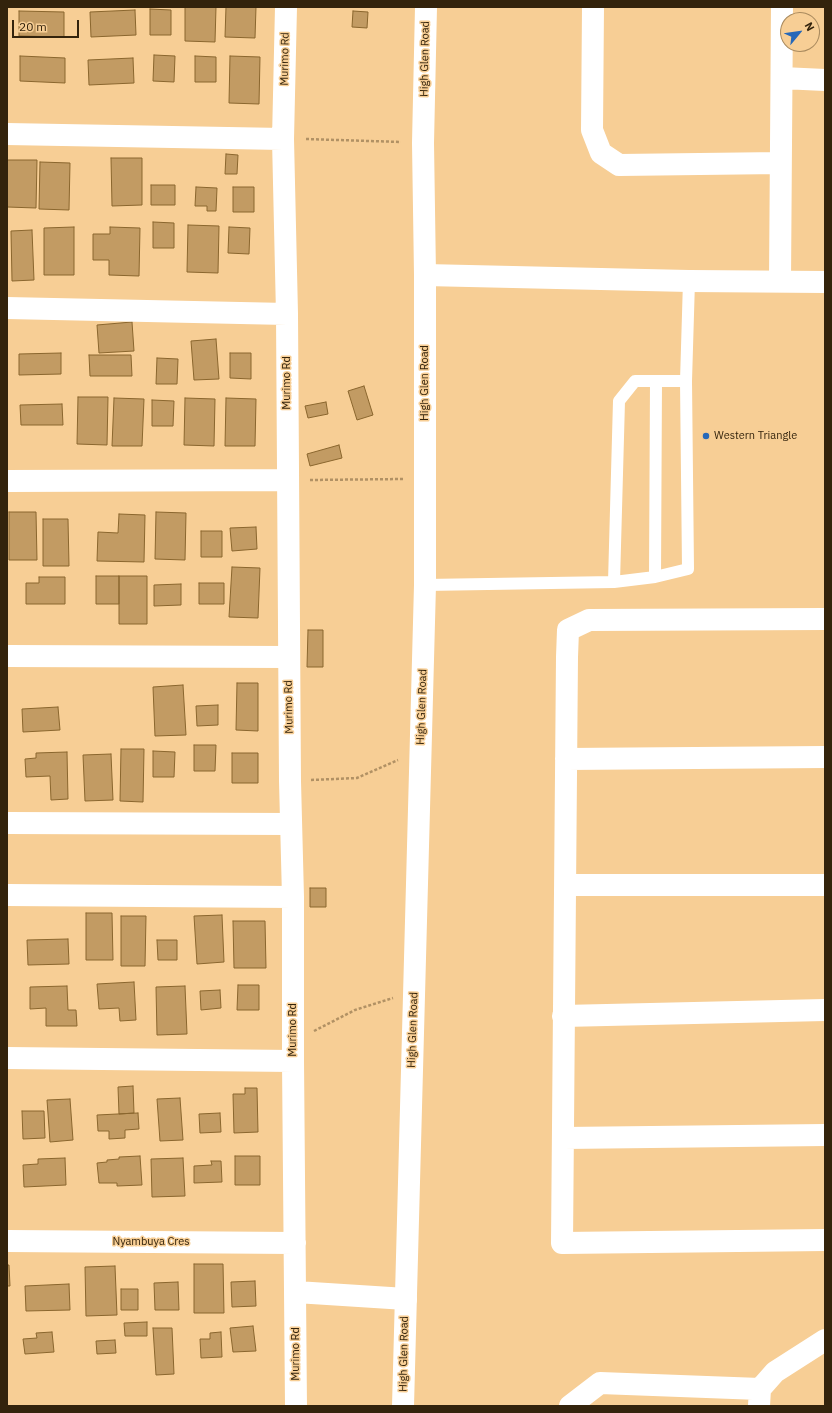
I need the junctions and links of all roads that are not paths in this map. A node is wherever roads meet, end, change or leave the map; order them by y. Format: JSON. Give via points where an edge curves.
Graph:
{"nodes":[{"id":1,"x":286,"y":7,"type":"edge"},
{"id":2,"x":426,"y":7,"type":"edge"},
{"id":3,"x":593,"y":7,"type":"edge"},
{"id":4,"x":782,"y":7,"type":"edge"},
{"id":5,"x":782,"y":78,"type":"junction"},
{"id":6,"x":825,"y":80,"type":"edge"},
{"id":7,"x":7,"y":134,"type":"edge"},
{"id":8,"x":283,"y":138,"type":"junction"},
{"id":9,"x":780,"y":163,"type":"junction"},
{"id":10,"x":425,"y":275,"type":"junction"},
{"id":11,"x":689,"y":281,"type":"junction"},
{"id":12,"x":780,"y":281,"type":"junction"},
{"id":13,"x":825,"y":282,"type":"edge"},
{"id":14,"x":7,"y":308,"type":"edge"},
{"id":15,"x":287,"y":314,"type":"junction"},
{"id":16,"x":656,"y":381,"type":"junction"},
{"id":17,"x":686,"y":381,"type":"junction"},
{"id":18,"x":7,"y":480,"type":"edge"},
{"id":19,"x":287,"y":480,"type":"junction"},
{"id":20,"x":655,"y":577,"type":"junction"},
{"id":21,"x":614,"y":582,"type":"junction"},
{"id":22,"x":425,"y":585,"type":"junction"},
{"id":23,"x":825,"y":619,"type":"edge"},
{"id":24,"x":7,"y":656,"type":"edge"},
{"id":25,"x":288,"y":658,"type":"junction"},
{"id":26,"x":825,"y":757,"type":"edge"},
{"id":27,"x":566,"y":759,"type":"junction"},
{"id":28,"x":7,"y":823,"type":"edge"},
{"id":29,"x":290,"y":824,"type":"junction"},
{"id":30,"x":566,"y":885,"type":"junction"},
{"id":31,"x":825,"y":885,"type":"edge"},
{"id":32,"x":7,"y":895,"type":"edge"},
{"id":33,"x":293,"y":897,"type":"junction"},
{"id":34,"x":825,"y":1010,"type":"edge"},
{"id":35,"x":563,"y":1016,"type":"junction"},
{"id":36,"x":293,"y":1051,"type":"junction"},
{"id":37,"x":7,"y":1058,"type":"edge"},
{"id":38,"x":825,"y":1135,"type":"edge"},
{"id":39,"x":564,"y":1138,"type":"junction"},
{"id":40,"x":825,"y":1240,"type":"edge"},
{"id":41,"x":7,"y":1241,"type":"edge"},
{"id":42,"x":295,"y":1243,"type":"junction"},
{"id":43,"x":296,"y":1292,"type":"junction"},
{"id":44,"x":406,"y":1299,"type":"junction"},
{"id":45,"x":825,"y":1340,"type":"edge"},
{"id":46,"x":759,"y":1397,"type":"edge"},
{"id":47,"x":296,"y":1406,"type":"edge"},
{"id":48,"x":403,"y":1406,"type":"edge"},
{"id":49,"x":570,"y":1406,"type":"edge"}],
"edges":[{"from":1,"to":8,"type":"street","name":"Murimo Rd"},
{"from":2,"to":10,"type":"street","name":"High Glen Road","via":[[423,143]]},
{"from":3,"to":9,"type":"street","via":[[592,130],[601,153],[619,165]]},
{"from":4,"to":5,"type":"street"},
{"from":5,"to":6,"type":"street"},
{"from":5,"to":9,"type":"street"},
{"from":7,"to":8,"type":"street"},
{"from":8,"to":15,"type":"street","name":"Murimo Rd"},
{"from":9,"to":12,"type":"street"},
{"from":10,"to":11,"type":"street"},
{"from":10,"to":22,"type":"street","name":"High Glen Road"},
{"from":11,"to":12,"type":"street"},
{"from":11,"to":17,"type":"lane"},
{"from":12,"to":13,"type":"street"},
{"from":14,"to":15,"type":"street"},
{"from":15,"to":19,"type":"street","name":"Murimo Rd"},
{"from":16,"to":17,"type":"lane"},
{"from":16,"to":20,"type":"lane"},
{"from":16,"to":21,"type":"lane","via":[[635,381],[619,401]]},
{"from":17,"to":20,"type":"lane","via":[[688,568]]},
{"from":18,"to":19,"type":"street"},
{"from":19,"to":25,"type":"street","name":"Murimo Rd"},
{"from":20,"to":21,"type":"lane"},
{"from":21,"to":22,"type":"lane"},
{"from":22,"to":44,"type":"street","name":"High Glen Road"},
{"from":23,"to":27,"type":"street","via":[[589,620],[568,630]]},
{"from":24,"to":25,"type":"street"},
{"from":25,"to":29,"type":"street","name":"Murimo Rd"},
{"from":26,"to":27,"type":"street"},
{"from":27,"to":30,"type":"street"},
{"from":28,"to":29,"type":"street"},
{"from":29,"to":33,"type":"street","name":"Murimo Rd"},
{"from":30,"to":31,"type":"street"},
{"from":30,"to":35,"type":"street"},
{"from":32,"to":33,"type":"street"},
{"from":33,"to":36,"type":"street","name":"Murimo Rd"},
{"from":34,"to":35,"type":"street"},
{"from":35,"to":39,"type":"street"},
{"from":36,"to":37,"type":"street"},
{"from":36,"to":42,"type":"street","name":"Murimo Rd"},
{"from":38,"to":39,"type":"street"},
{"from":39,"to":40,"type":"street","via":[[562,1244]]},
{"from":41,"to":42,"type":"street","name":"Nyambuya Cres"},
{"from":42,"to":43,"type":"street","name":"Murimo Rd"},
{"from":43,"to":44,"type":"street"},
{"from":43,"to":47,"type":"street","name":"Murimo Rd"},
{"from":44,"to":48,"type":"street","name":"High Glen Road"},
{"from":45,"to":46,"type":"street","via":[[775,1372]]},
{"from":46,"to":49,"type":"street","via":[[600,1384]]}]}
